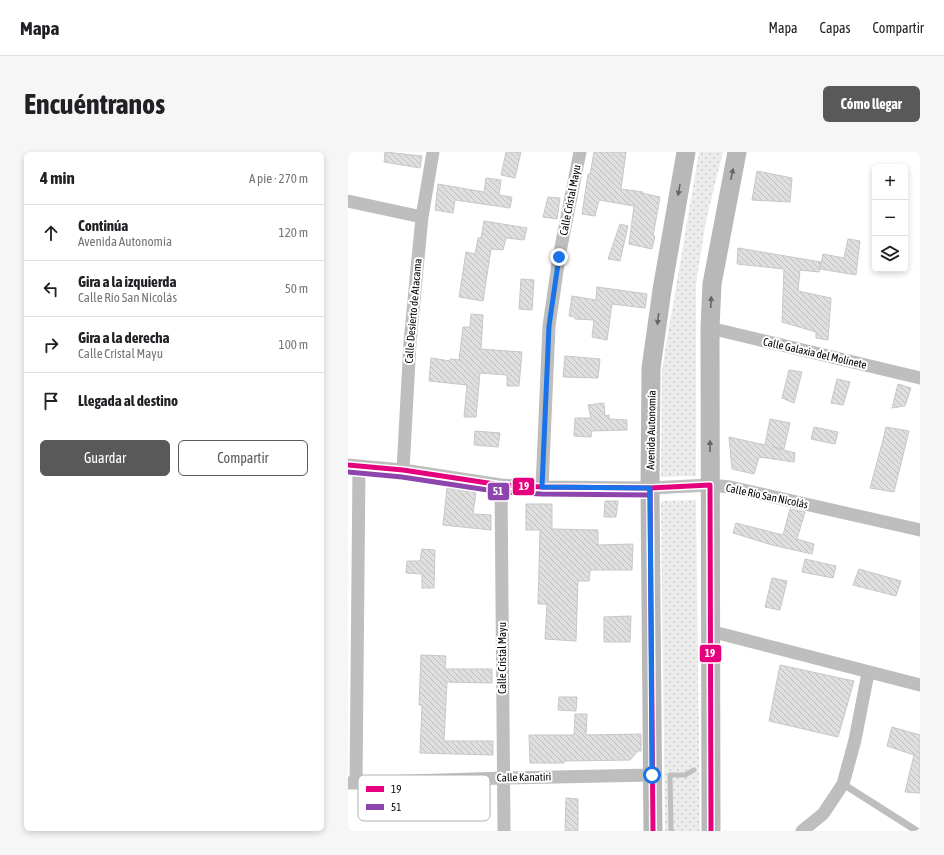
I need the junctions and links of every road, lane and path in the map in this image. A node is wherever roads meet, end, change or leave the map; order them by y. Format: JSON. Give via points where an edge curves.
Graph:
{"nodes":[{"id":1,"x":433,"y":152,"type":"edge"},
{"id":2,"x":580,"y":152,"type":"edge"},
{"id":3,"x":686,"y":152,"type":"edge"},
{"id":4,"x":737,"y":152,"type":"edge"},
{"id":5,"x":348,"y":201,"type":"edge"},
{"id":6,"x":422,"y":217,"type":"junction"},
{"id":7,"x":710,"y":328,"type":"junction"},
{"id":8,"x":920,"y":378,"type":"edge"},
{"id":9,"x":353,"y":466,"type":"edge"},
{"id":10,"x":403,"y":470,"type":"junction"},
{"id":11,"x":501,"y":485,"type":"junction"},
{"id":12,"x":710,"y":485,"type":"junction"},
{"id":13,"x":542,"y":487,"type":"junction"},
{"id":14,"x":650,"y":488,"type":"junction"},
{"id":15,"x":920,"y":530,"type":"edge"},
{"id":16,"x":710,"y":631,"type":"junction"},
{"id":17,"x":868,"y":672,"type":"junction"},
{"id":18,"x":920,"y":685,"type":"edge"},
{"id":19,"x":652,"y":775,"type":"junction"},
{"id":20,"x":490,"y":778,"type":"edge"},
{"id":21,"x":503,"y":778,"type":"junction"},
{"id":22,"x":352,"y":783,"type":"edge"},
{"id":23,"x":843,"y":784,"type":"junction"},
{"id":24,"x":504,"y":831,"type":"edge"},
{"id":25,"x":653,"y":831,"type":"edge"},
{"id":26,"x":711,"y":831,"type":"edge"},
{"id":27,"x":802,"y":831,"type":"edge"},
{"id":28,"x":917,"y":831,"type":"edge"}],
"edges":[{"from":1,"to":6,"type":"street","name":"Calle Desierto de Atacama"},
{"from":2,"to":13,"type":"street","name":"Calle Cristal Mayu","via":[[559,257],[549,326]]},
{"from":3,"to":14,"type":"street","name":"Avenida Autonomía","one_way":true,"via":[[651,368]]},
{"from":7,"to":4,"type":"street","one_way":true,"via":[[712,284]]},
{"from":5,"to":6,"type":"street"},
{"from":6,"to":10,"type":"street","name":"Calle Desierto de Atacama","via":[[410,342]]},
{"from":7,"to":8,"type":"street","name":"Calle Galaxia del Molinete"},
{"from":12,"to":7,"type":"street","one_way":true},
{"from":9,"to":10,"type":"street","name":"Calle Río San Nicolás"},
{"from":9,"to":22,"type":"street"},
{"from":10,"to":11,"type":"street","name":"Calle Río San Nicolás"},
{"from":11,"to":13,"type":"street","name":"Calle Río San Nicolás"},
{"from":11,"to":21,"type":"street","name":"Calle Cristal Mayu"},
{"from":12,"to":14,"type":"street","name":"Calle Río San Nicolás"},
{"from":12,"to":15,"type":"street","name":"Calle Río San Nicolás","via":[[730,487]]},
{"from":12,"to":16,"type":"street"},
{"from":13,"to":14,"type":"street","name":"Calle Río San Nicolás"},
{"from":14,"to":19,"type":"street","name":"Avenida Autonomía"},
{"from":16,"to":17,"type":"street"},
{"from":16,"to":26,"type":"street"},
{"from":17,"to":18,"type":"street"},
{"from":17,"to":23,"type":"street","via":[[855,740]]},
{"from":19,"to":21,"type":"street","name":"Calle Kanatiri"},
{"from":19,"to":25,"type":"street","name":"Avenida Autonomía"},
{"from":20,"to":21,"type":"street","name":"Calle Kanatiri"},
{"from":21,"to":24,"type":"street","name":"Calle Cristal Mayu"},
{"from":23,"to":27,"type":"street","via":[[824,814]]},
{"from":23,"to":28,"type":"lane"}]}
